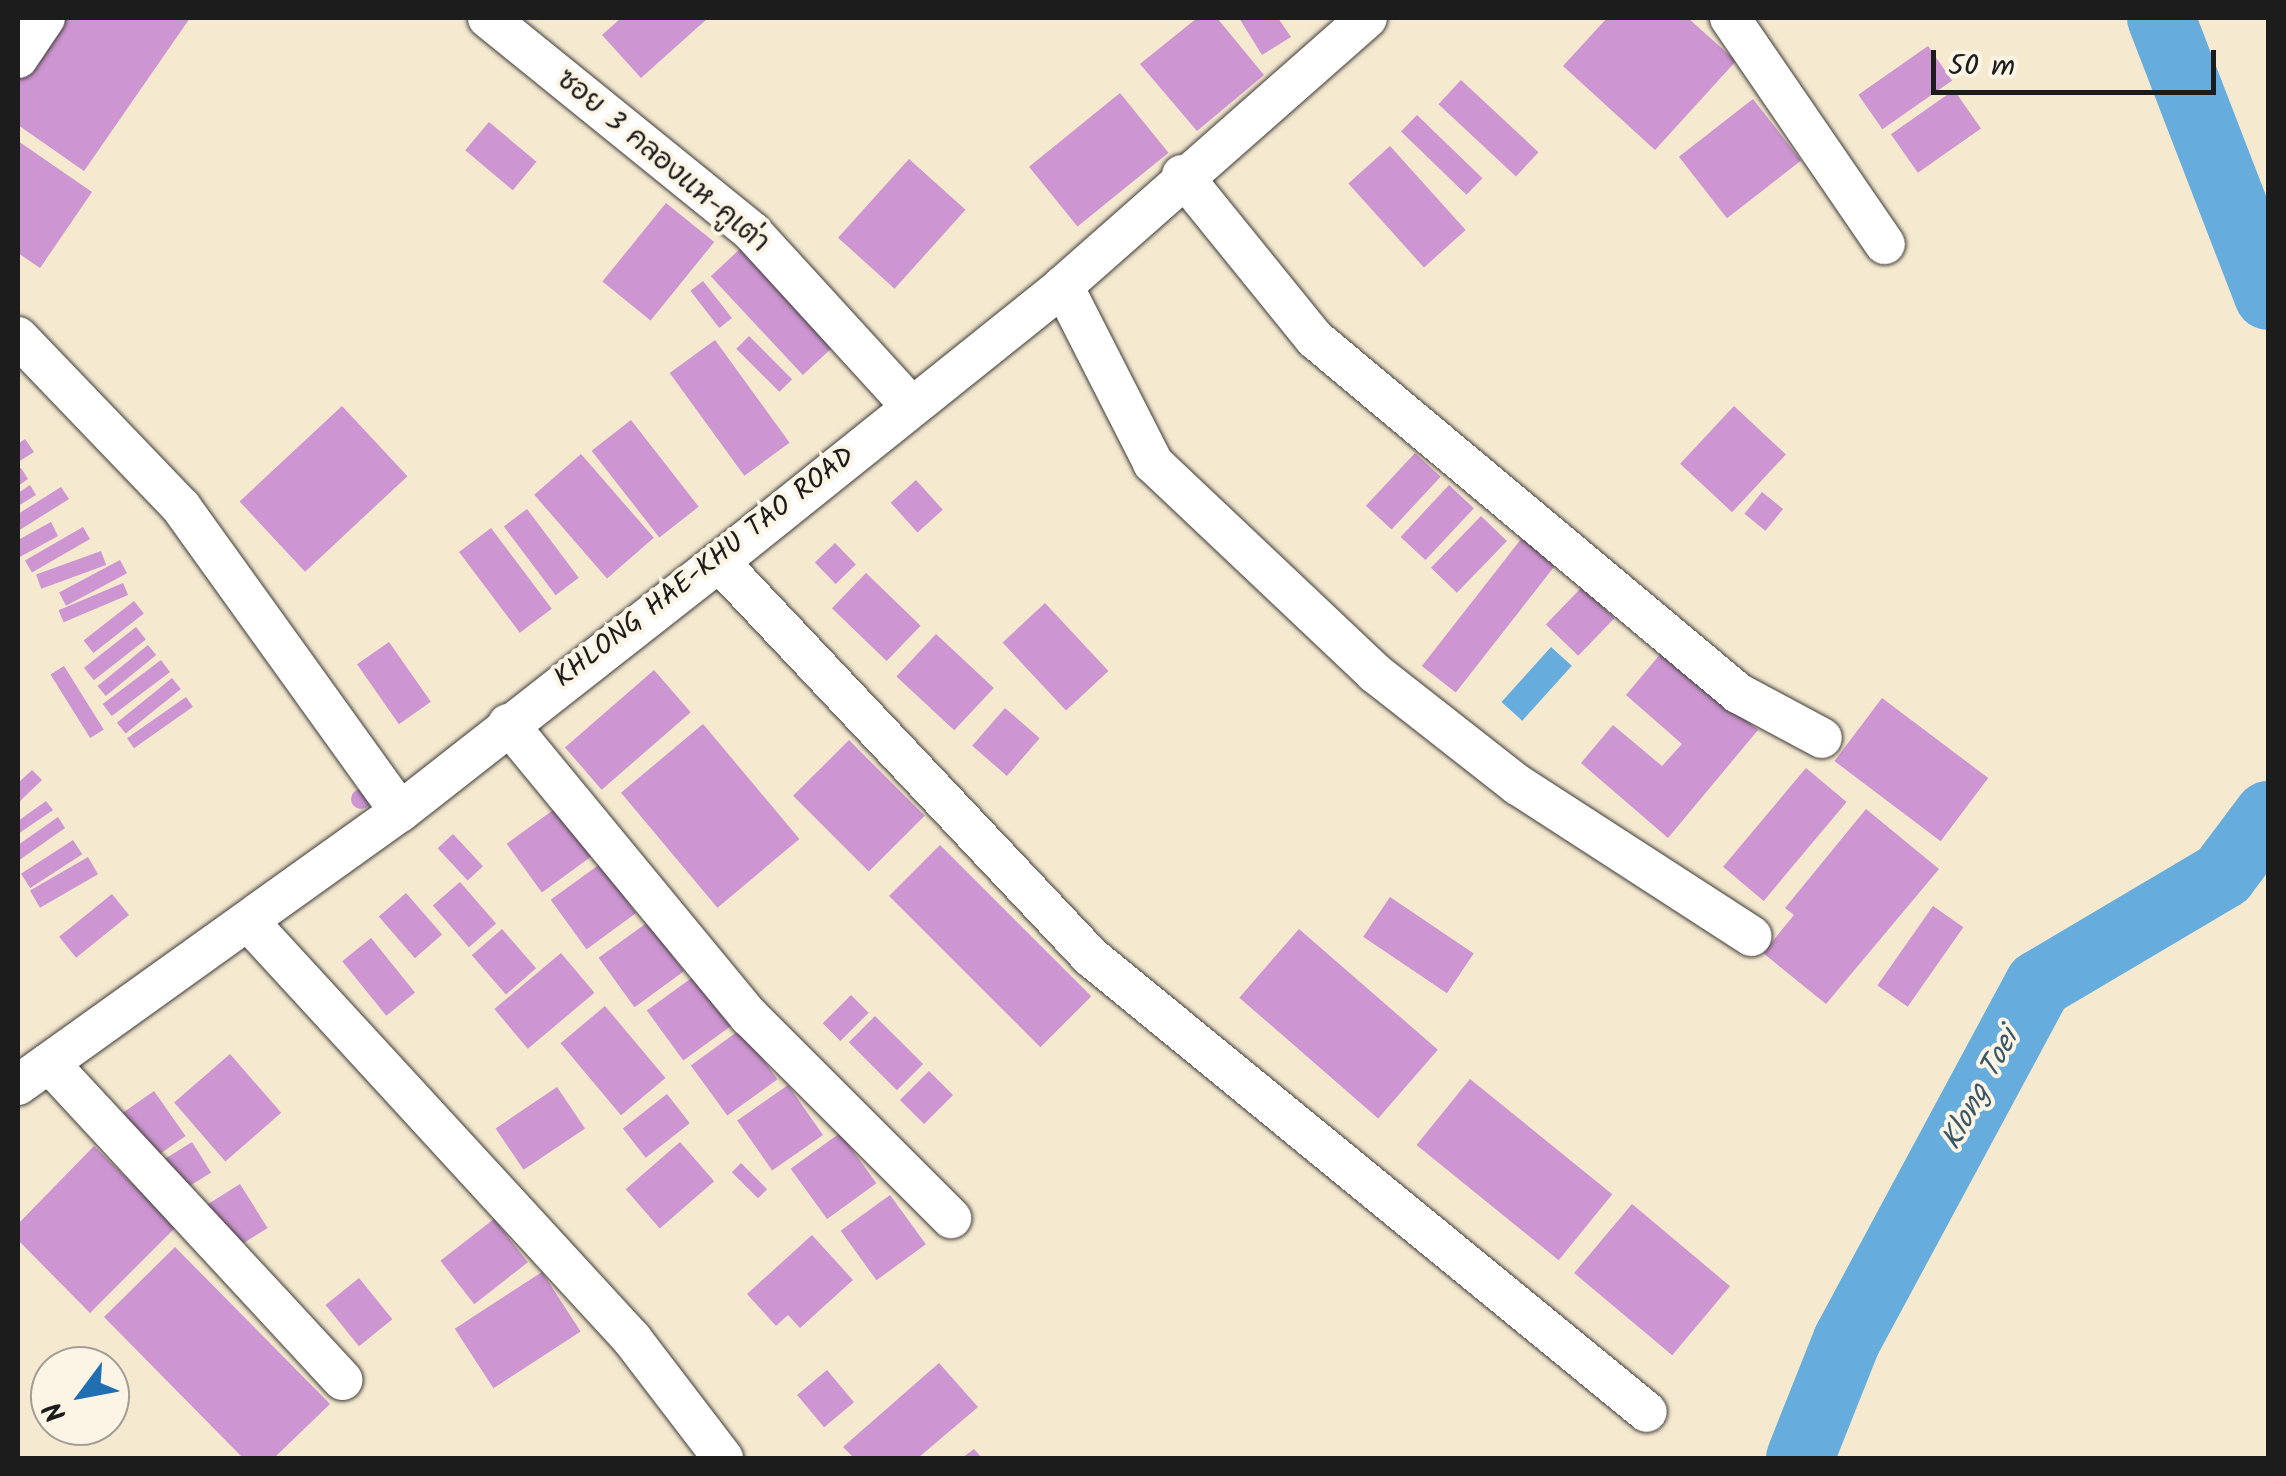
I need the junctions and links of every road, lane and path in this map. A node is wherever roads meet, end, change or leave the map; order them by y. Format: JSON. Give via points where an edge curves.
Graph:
{"nodes":[{"id":1,"x":45,"y":18,"type":"edge"},
{"id":2,"x":488,"y":18,"type":"edge"},
{"id":3,"x":1368,"y":18,"type":"edge"},
{"id":4,"x":1730,"y":18,"type":"edge"},
{"id":5,"x":18,"y":58,"type":"edge"},
{"id":6,"x":1182,"y":174,"type":"junction"},
{"id":7,"x":1885,"y":244,"type":"dead end"},
{"id":8,"x":1064,"y":286,"type":"junction"},
{"id":9,"x":18,"y":337,"type":"edge"},
{"id":10,"x":910,"y":404,"type":"junction"},
{"id":11,"x":719,"y":562,"type":"junction"},
{"id":12,"x":508,"y":724,"type":"junction"},
{"id":13,"x":1822,"y":738,"type":"dead end"},
{"id":14,"x":400,"y":812,"type":"junction"},
{"id":15,"x":248,"y":921,"type":"junction"},
{"id":16,"x":1751,"y":936,"type":"dead end"},
{"id":17,"x":33,"y":1074,"type":"edge"},
{"id":18,"x":951,"y":1218,"type":"dead end"},
{"id":19,"x":343,"y":1380,"type":"dead end"},
{"id":20,"x":1647,"y":1412,"type":"dead end"},
{"id":21,"x":723,"y":1458,"type":"edge"}],
"edges":[{"from":1,"to":5,"type":"street"},
{"from":2,"to":10,"type":"street","name":"ซอย 3 คลองแห-คูเต่า","via":[[752,232]]},
{"from":3,"to":6,"type":"street","name":"KHLONG HAE-KHU TAO ROAD"},
{"from":4,"to":7,"type":"street"},
{"from":6,"to":8,"type":"street","name":"KHLONG HAE-KHU TAO ROAD"},
{"from":6,"to":13,"type":"street","via":[[1314,340],[1738,693]]},
{"from":8,"to":10,"type":"street","name":"KHLONG HAE-KHU TAO ROAD"},
{"from":8,"to":16,"type":"street","via":[[1154,462],[1374,673],[1518,785]]},
{"from":9,"to":14,"type":"street","via":[[180,507]]},
{"from":10,"to":11,"type":"street","name":"KHLONG HAE-KHU TAO ROAD"},
{"from":11,"to":12,"type":"street","name":"KHLONG HAE-KHU TAO ROAD"},
{"from":11,"to":20,"type":"street","via":[[1091,957]]},
{"from":12,"to":14,"type":"street","name":"KHLONG HAE-KHU TAO ROAD"},
{"from":12,"to":18,"type":"street","via":[[748,1016]]},
{"from":14,"to":15,"type":"street","name":"KHLONG HAE-KHU TAO ROAD"},
{"from":15,"to":17,"type":"street","name":"KHLONG HAE-KHU TAO ROAD"},
{"from":15,"to":21,"type":"street","via":[[632,1339]]},
{"from":17,"to":19,"type":"street"}]}
